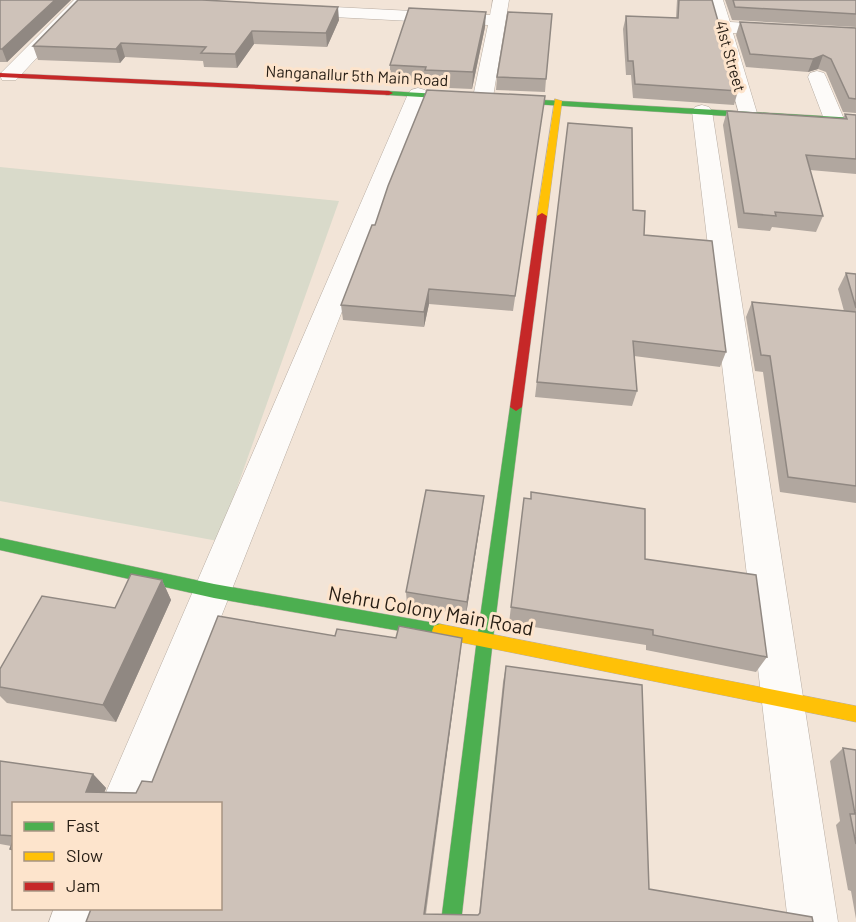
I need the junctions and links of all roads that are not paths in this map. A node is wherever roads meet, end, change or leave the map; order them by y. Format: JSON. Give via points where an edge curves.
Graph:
{"nodes":[{"id":1,"x":83,"y":0,"type":"edge"},
{"id":2,"x":501,"y":0,"type":"edge"},
{"id":3,"x":715,"y":0,"type":"edge"},
{"id":4,"x":95,"y":1,"type":"edge"},
{"id":5,"x":284,"y":10,"type":"edge"},
{"id":6,"x":497,"y":20,"type":"junction"},
{"id":7,"x":722,"y":27,"type":"junction"},
{"id":8,"x":856,"y":34,"type":"edge"},
{"id":9,"x":5,"y":76,"type":"edge"},
{"id":10,"x":817,"y":77,"type":"edge"},
{"id":11,"x":418,"y":94,"type":"junction"},
{"id":12,"x":483,"y":97,"type":"junction"},
{"id":13,"x":558,"y":101,"type":"junction"},
{"id":14,"x":702,"y":111,"type":"junction"},
{"id":15,"x":747,"y":112,"type":"junction"},
{"id":16,"x":856,"y":112,"type":"edge"},
{"id":17,"x":832,"y":115,"type":"junction"},
{"id":18,"x":856,"y":121,"type":"edge"},
{"id":19,"x":0,"y":544,"type":"edge"},
{"id":20,"x":214,"y":591,"type":"junction"},
{"id":21,"x":485,"y":639,"type":"junction"},
{"id":22,"x":781,"y":698,"type":"junction"},
{"id":23,"x":856,"y":714,"type":"edge"},
{"id":24,"x":125,"y":802,"type":"edge"},
{"id":25,"x":451,"y":922,"type":"edge"},
{"id":26,"x":813,"y":922,"type":"edge"}],
"edges":[{"from":1,"to":4,"type":"street"},
{"from":1,"to":9,"type":"street"},
{"from":2,"to":6,"type":"street"},
{"from":3,"to":7,"type":"street","name":"41st Street"},
{"from":5,"to":6,"type":"street"},
{"from":6,"to":12,"type":"street"},
{"from":7,"to":8,"type":"street"},
{"from":7,"to":15,"type":"street","name":"41st Street"},
{"from":9,"to":11,"type":"street","name":"Nanganallur 5th Main Road"},
{"from":10,"to":17,"type":"street"},
{"from":11,"to":12,"type":"street","name":"Nanganallur 5th Main Road"},
{"from":11,"to":20,"type":"street"},
{"from":12,"to":13,"type":"street","name":"Nanganallur 5th Main Road"},
{"from":13,"to":14,"type":"street","name":"Nanganallur 5th Main Road"},
{"from":13,"to":21,"type":"street"},
{"from":14,"to":15,"type":"street","name":"Nanganallur 5th Main Road"},
{"from":14,"to":22,"type":"street"},
{"from":15,"to":17,"type":"street","name":"Nanganallur 5th Main Road"},
{"from":16,"to":17,"type":"street"},
{"from":17,"to":18,"type":"street","name":"Nanganallur 5th Main Road"},
{"from":19,"to":20,"type":"street","name":"Nehru Colony Main Road"},
{"from":20,"to":21,"type":"street","name":"Nehru Colony Main Road"},
{"from":20,"to":24,"type":"street"},
{"from":21,"to":22,"type":"street","name":"Nehru Colony Main Road"},
{"from":21,"to":25,"type":"street"},
{"from":22,"to":23,"type":"street","name":"Nehru Colony Main Road"},
{"from":22,"to":26,"type":"street"}]}
